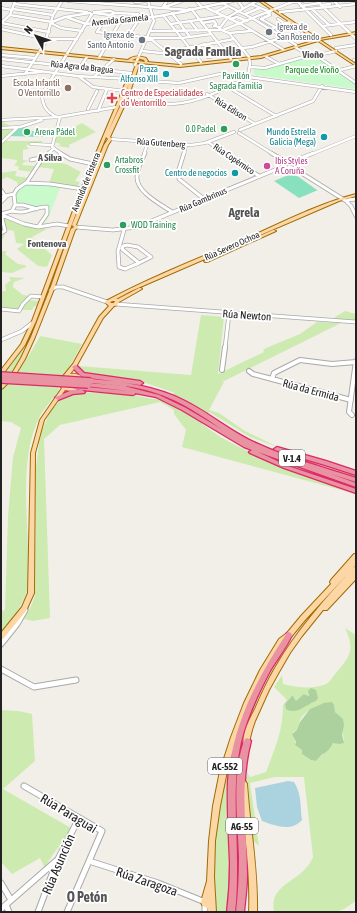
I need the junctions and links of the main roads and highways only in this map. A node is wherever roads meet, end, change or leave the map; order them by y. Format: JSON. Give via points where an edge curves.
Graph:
{"nodes":[{"id":1,"x":260,"y":1,"type":"edge"},
{"id":2,"x":275,"y":10,"type":"junction"},
{"id":3,"x":356,"y":32,"type":"edge"},
{"id":4,"x":350,"y":33,"type":"junction"},
{"id":5,"x":319,"y":38,"type":"junction"},
{"id":6,"x":1,"y":49,"type":"edge"},
{"id":7,"x":282,"y":50,"type":"junction"},
{"id":8,"x":336,"y":50,"type":"junction"},
{"id":9,"x":67,"y":54,"type":"junction"},
{"id":10,"x":99,"y":57,"type":"junction"},
{"id":11,"x":249,"y":58,"type":"junction"},
{"id":12,"x":129,"y":60,"type":"junction"},
{"id":13,"x":355,"y":60,"type":"edge"},
{"id":14,"x":137,"y":62,"type":"junction"},
{"id":15,"x":146,"y":62,"type":"junction"},
{"id":16,"x":356,"y":65,"type":"edge"},
{"id":17,"x":131,"y":79,"type":"junction"},
{"id":18,"x":125,"y":93,"type":"junction"},
{"id":19,"x":107,"y":139,"type":"junction"},
{"id":20,"x":355,"y":196,"type":"edge"},
{"id":21,"x":344,"y":200,"type":"junction"},
{"id":22,"x":71,"y":227,"type":"junction"},
{"id":23,"x":269,"y":229,"type":"junction"},
{"id":24,"x":216,"y":256,"type":"junction"},
{"id":25,"x":51,"y":289,"type":"junction"},
{"id":26,"x":109,"y":301,"type":"junction"},
{"id":27,"x":116,"y":303,"type":"junction"},
{"id":28,"x":38,"y":310,"type":"junction"},
{"id":29,"x":101,"y":317,"type":"junction"},
{"id":30,"x":28,"y":331,"type":"junction"},
{"id":31,"x":24,"y":357,"type":"junction"},
{"id":32,"x":75,"y":366,"type":"junction"},
{"id":33,"x":6,"y":367,"type":"junction"},
{"id":34,"x":13,"y":373,"type":"junction"},
{"id":35,"x":1,"y":374,"type":"edge"},
{"id":36,"x":67,"y":376,"type":"junction"},
{"id":37,"x":77,"y":376,"type":"junction"},
{"id":38,"x":111,"y":378,"type":"junction"},
{"id":39,"x":1,"y":380,"type":"edge"},
{"id":40,"x":90,"y":383,"type":"junction"},
{"id":41,"x":1,"y":387,"type":"edge"},
{"id":42,"x":64,"y":388,"type":"junction"},
{"id":43,"x":74,"y":389,"type":"junction"},
{"id":44,"x":97,"y":391,"type":"junction"},
{"id":45,"x":166,"y":393,"type":"junction"},
{"id":46,"x":56,"y":400,"type":"junction"},
{"id":47,"x":170,"y":402,"type":"junction"},
{"id":48,"x":209,"y":421,"type":"junction"},
{"id":49,"x":230,"y":431,"type":"junction"},
{"id":50,"x":240,"y":444,"type":"junction"},
{"id":51,"x":356,"y":473,"type":"edge"},
{"id":52,"x":356,"y":480,"type":"edge"},
{"id":53,"x":356,"y":485,"type":"edge"},
{"id":54,"x":356,"y":491,"type":"edge"},
{"id":55,"x":356,"y":556,"type":"edge"},
{"id":56,"x":356,"y":561,"type":"edge"},
{"id":57,"x":356,"y":568,"type":"edge"},
{"id":58,"x":356,"y":575,"type":"edge"},
{"id":59,"x":303,"y":618,"type":"junction"},
{"id":60,"x":1,"y":637,"type":"edge"},
{"id":61,"x":292,"y":637,"type":"junction"},
{"id":62,"x":247,"y":741,"type":"junction"},
{"id":63,"x":212,"y":876,"type":"junction"},
{"id":64,"x":210,"y":910,"type":"edge"},
{"id":65,"x":231,"y":912,"type":"edge"},
{"id":66,"x":240,"y":912,"type":"edge"},
{"id":67,"x":253,"y":912,"type":"edge"}],
"edges":[{"from":1,"to":2,"type":"main road"},
{"from":2,"to":5,"type":"main road"},
{"from":2,"to":5,"type":"main road","via":[[290,22]]},
{"from":3,"to":4,"type":"main road"},
{"from":4,"to":5,"type":"main road"},
{"from":4,"to":5,"type":"main road"},
{"from":5,"to":7,"type":"main road"},
{"from":5,"to":8,"type":"main road"},
{"from":6,"to":9,"type":"main road"},
{"from":7,"to":11,"type":"main road"},
{"from":7,"to":11,"type":"main road"},
{"from":8,"to":13,"type":"main road"},
{"from":8,"to":16,"type":"main road"},
{"from":9,"to":10,"type":"main road"},
{"from":9,"to":10,"type":"main road"},
{"from":10,"to":12,"type":"main road"},
{"from":10,"to":12,"type":"main road"},
{"from":11,"to":15,"type":"main road","via":[[181,64]]},
{"from":11,"to":15,"type":"main road","via":[[180,66]]},
{"from":12,"to":14,"type":"main road"},
{"from":12,"to":14,"type":"main road"},
{"from":14,"to":15,"type":"main road"},
{"from":14,"to":15,"type":"main road"},
{"from":14,"to":17,"type":"main road","name":"Avenida de Fisterra"},
{"from":14,"to":17,"type":"main road","name":"Avenida de Fisterra"},
{"from":17,"to":18,"type":"main road","name":"Avenida de Fisterra"},
{"from":17,"to":18,"type":"main road","name":"Avenida de Fisterra"},
{"from":18,"to":19,"type":"main road","name":"Avenida de Fisterra","via":[[117,107]]},
{"from":18,"to":19,"type":"main road","name":"Avenida de Fisterra","via":[[123,104]]},
{"from":19,"to":22,"type":"main road","name":"Avenida de Fisterra"},
{"from":19,"to":22,"type":"main road","name":"Avenida de Fisterra","via":[[93,164]]},
{"from":20,"to":21,"type":"main road","name":"Rúa Severo Ochoa"},
{"from":21,"to":23,"type":"main road","name":"Rúa Severo Ochoa"},
{"from":21,"to":24,"type":"main road","name":"Rúa Severo Ochoa"},
{"from":22,"to":25,"type":"main road","name":"Avenida de Fisterra"},
{"from":22,"to":28,"type":"main road","name":"Avenida de Fisterra"},
{"from":23,"to":24,"type":"main road","via":[[216,253]]},
{"from":23,"to":26,"type":"main road","name":"Rúa Severo Ochoa"},
{"from":24,"to":27,"type":"main road","name":"Rúa Severo Ochoa","via":[[124,297]]},
{"from":25,"to":28,"type":"main road","via":[[48,290]]},
{"from":25,"to":31,"type":"main road","name":"Avenida de Fisterra"},
{"from":26,"to":27,"type":"main road"},
{"from":26,"to":29,"type":"main road","name":"Rúa Severo Ochoa"},
{"from":27,"to":29,"type":"main road","name":"Rúa Severo Ochoa"},
{"from":28,"to":30,"type":"main road","name":"Avenida de Fisterra"},
{"from":29,"to":32,"type":"main road","name":"Rúa Severo Ochoa"},
{"from":30,"to":31,"type":"main road","via":[[32,333]]},
{"from":30,"to":33,"type":"main road","name":"Avenida de Fisterra","via":[[23,344]]},
{"from":31,"to":34,"type":"main road","name":"Avenida de Fisterra"},
{"from":32,"to":36,"type":"main road","name":"Rúa Severo Ochoa"},
{"from":32,"to":37,"type":"main road"},
{"from":32,"to":38,"type":"highway","via":[[84,375]]},
{"from":33,"to":34,"type":"main road","via":[[2,376],[7,377]]},
{"from":33,"to":35,"type":"main road","name":"Avenida de Fisterra"},
{"from":34,"to":41,"type":"main road","name":"Avenida de Fisterra"},
{"from":35,"to":40,"type":"highway","number":"V-1.4","bridge":true},
{"from":36,"to":37,"type":"main road"},
{"from":36,"to":42,"type":"main road","name":"Rúa Severo Ochoa","via":[[61,382]]},
{"from":37,"to":38,"type":"highway"},
{"from":37,"to":43,"type":"main road","via":[[82,383]]},
{"from":38,"to":45,"type":"highway","via":[[152,386]]},
{"from":39,"to":40,"type":"highway","number":"V-1.4","bridge":true},
{"from":40,"to":45,"type":"highway","number":"V-1.4","via":[[141,386]]},
{"from":40,"to":47,"type":"highway","number":"V-1.4","via":[[144,392]]},
{"from":42,"to":43,"type":"main road"},
{"from":42,"to":46,"type":"main road"},
{"from":43,"to":44,"type":"highway"},
{"from":43,"to":46,"type":"main road"},
{"from":44,"to":46,"type":"highway","via":[[72,392]]},
{"from":44,"to":47,"type":"highway","via":[[140,394]]},
{"from":45,"to":48,"type":"highway","number":"V-1.4","via":[[196,409]]},
{"from":46,"to":60,"type":"main road","via":[[42,420],[33,453],[32,584],[29,600]]},
{"from":47,"to":48,"type":"highway","number":"V-1.4"},
{"from":48,"to":49,"type":"highway","number":"V-1.4"},
{"from":48,"to":50,"type":"highway","number":"V-1.4"},
{"from":49,"to":51,"type":"highway","via":[[264,446]]},
{"from":49,"to":52,"type":"highway","number":"V-1.4","via":[[266,450]]},
{"from":50,"to":53,"type":"highway","number":"V-1.4"},
{"from":50,"to":54,"type":"highway","via":[[260,457]]},
{"from":55,"to":59,"type":"main road","number":"AC-552"},
{"from":56,"to":59,"type":"main road","number":"AC-552"},
{"from":57,"to":61,"type":"main road","number":"AC-552"},
{"from":58,"to":61,"type":"main road","number":"AC-552"},
{"from":59,"to":61,"type":"main road","number":"AC-552"},
{"from":61,"to":62,"type":"main road","number":"AC-552","via":[[262,699]]},
{"from":61,"to":63,"type":"main road","number":"AC-552","via":[[281,642],[258,678],[235,733],[218,799]]},
{"from":61,"to":65,"type":"highway","number":"AG-55","via":[[276,654],[256,690],[237,746],[232,782],[234,853]]},
{"from":62,"to":66,"type":"highway","number":"AG-55","via":[[241,784],[244,869]]},
{"from":62,"to":67,"type":"main road","number":"AC-552","via":[[245,800],[254,883]]},
{"from":63,"to":64,"type":"main road","number":"AC-552"},
{"from":63,"to":64,"type":"main road","via":[[205,902]]}]}
